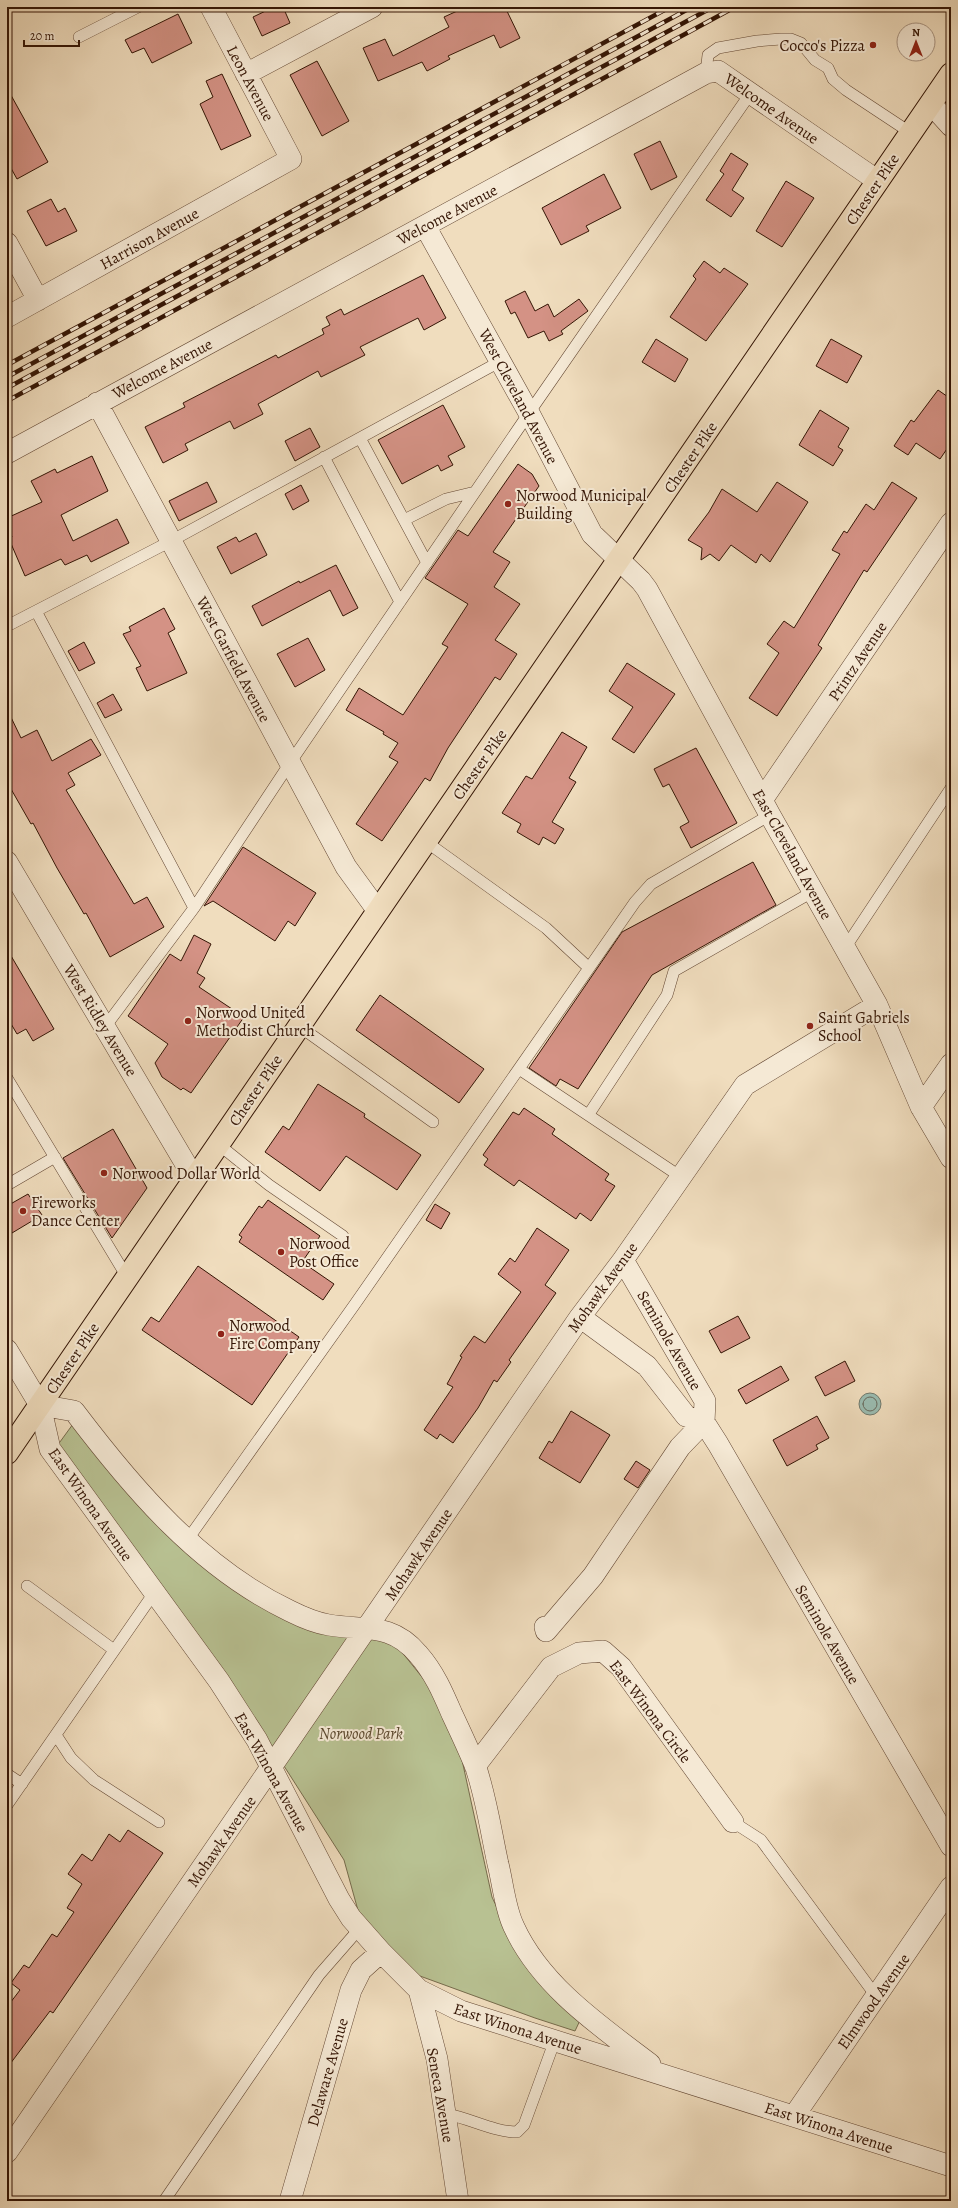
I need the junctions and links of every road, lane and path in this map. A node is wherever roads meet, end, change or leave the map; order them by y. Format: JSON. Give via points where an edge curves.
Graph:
{"nodes":[{"id":1,"x":138,"y":7,"type":"edge"},
{"id":2,"x":211,"y":7,"type":"edge"},
{"id":3,"x":372,"y":7,"type":"edge"},
{"id":4,"x":79,"y":37,"type":"dead end"},
{"id":5,"x":706,"y":73,"type":"junction"},
{"id":6,"x":246,"y":74,"type":"junction"},
{"id":7,"x":951,"y":74,"type":"edge"},
{"id":8,"x":750,"y":94,"type":"junction"},
{"id":9,"x":931,"y":104,"type":"junction"},
{"id":10,"x":951,"y":126,"type":"edge"},
{"id":11,"x":911,"y":133,"type":"junction"},
{"id":12,"x":291,"y":159,"type":"joint"},
{"id":13,"x":878,"y":181,"type":"junction"},
{"id":14,"x":425,"y":226,"type":"junction"},
{"id":15,"x":7,"y":243,"type":"edge"},
{"id":16,"x":38,"y":300,"type":"junction"},
{"id":17,"x":7,"y":317,"type":"edge"},
{"id":18,"x":501,"y":361,"type":"junction"},
{"id":19,"x":97,"y":403,"type":"junction"},
{"id":20,"x":529,"y":413,"type":"junction"},
{"id":21,"x":360,"y":438,"type":"junction"},
{"id":22,"x":7,"y":453,"type":"edge"},
{"id":23,"x":324,"y":457,"type":"junction"},
{"id":24,"x":475,"y":492,"type":"junction"},
{"id":25,"x":404,"y":520,"type":"junction"},
{"id":26,"x":951,"y":523,"type":"edge"},
{"id":27,"x":171,"y":541,"type":"junction"},
{"id":28,"x":619,"y":561,"type":"junction"},
{"id":29,"x":426,"y":563,"type":"junction"},
{"id":30,"x":400,"y":602,"type":"junction"},
{"id":31,"x":36,"y":612,"type":"junction"},
{"id":32,"x":7,"y":626,"type":"edge"},
{"id":33,"x":290,"y":763,"type":"junction"},
{"id":34,"x":951,"y":788,"type":"edge"},
{"id":35,"x":766,"y":808,"type":"junction"},
{"id":36,"x":425,"y":841,"type":"junction"},
{"id":37,"x":7,"y":862,"type":"edge"},
{"id":38,"x":814,"y":891,"type":"junction"},
{"id":39,"x":194,"y":908,"type":"junction"},
{"id":40,"x":378,"y":910,"type":"junction"},
{"id":41,"x":845,"y":948,"type":"junction"},
{"id":42,"x":589,"y":968,"type":"junction"},
{"id":43,"x":877,"y":1005,"type":"junction"},
{"id":44,"x":298,"y":1026,"type":"junction"},
{"id":45,"x":104,"y":1027,"type":"junction"},
{"id":46,"x":951,"y":1064,"type":"edge"},
{"id":47,"x":519,"y":1069,"type":"junction"},
{"id":48,"x":7,"y":1078,"type":"edge"},
{"id":49,"x":921,"y":1107,"type":"junction"},
{"id":50,"x":589,"y":1114,"type":"junction"},
{"id":51,"x":433,"y":1122,"type":"dead end"},
{"id":52,"x":218,"y":1144,"type":"junction"},
{"id":53,"x":55,"y":1157,"type":"junction"},
{"id":54,"x":951,"y":1158,"type":"edge"},
{"id":55,"x":681,"y":1177,"type":"junction"},
{"id":56,"x":194,"y":1178,"type":"junction"},
{"id":57,"x":7,"y":1185,"type":"edge"},
{"id":58,"x":343,"y":1236,"type":"dead end"},
{"id":59,"x":623,"y":1260,"type":"junction"},
{"id":60,"x":127,"y":1277,"type":"junction"},
{"id":61,"x":580,"y":1317,"type":"junction"},
{"id":62,"x":7,"y":1350,"type":"edge"},
{"id":63,"x":40,"y":1406,"type":"junction"},
{"id":64,"x":704,"y":1422,"type":"junction"},
{"id":65,"x":7,"y":1453,"type":"edge"},
{"id":66,"x":188,"y":1539,"type":"junction"},
{"id":67,"x":27,"y":1586,"type":"dead end"},
{"id":68,"x":154,"y":1592,"type":"junction"},
{"id":69,"x":368,"y":1627,"type":"junction"},
{"id":70,"x":545,"y":1627,"type":"dead end"},
{"id":71,"x":114,"y":1650,"type":"junction"},
{"id":72,"x":56,"y":1735,"type":"junction"},
{"id":73,"x":475,"y":1766,"type":"junction"},
{"id":74,"x":272,"y":1768,"type":"junction"},
{"id":75,"x":7,"y":1774,"type":"edge"},
{"id":76,"x":22,"y":1784,"type":"junction"},
{"id":77,"x":7,"y":1805,"type":"edge"},
{"id":78,"x":159,"y":1822,"type":"dead end"},
{"id":79,"x":733,"y":1822,"type":"joint"},
{"id":80,"x":951,"y":1846,"type":"edge"},
{"id":81,"x":951,"y":1887,"type":"edge"},
{"id":82,"x":360,"y":1928,"type":"junction"},
{"id":83,"x":381,"y":1952,"type":"junction"},
{"id":84,"x":419,"y":1990,"type":"junction"},
{"id":85,"x":876,"y":1996,"type":"junction"},
{"id":86,"x":555,"y":2040,"type":"junction"},
{"id":87,"x":661,"y":2073,"type":"junction"},
{"id":88,"x":446,"y":2114,"type":"junction"},
{"id":89,"x":794,"y":2116,"type":"junction"},
{"id":90,"x":7,"y":2152,"type":"edge"},
{"id":91,"x":951,"y":2166,"type":"edge"},
{"id":92,"x":164,"y":2201,"type":"edge"},
{"id":93,"x":290,"y":2201,"type":"edge"},
{"id":94,"x":458,"y":2201,"type":"edge"}],
"edges":[{"from":1,"to":4,"type":"lane"},
{"from":2,"to":6,"type":"street","name":"Leon Avenue"},
{"from":3,"to":6,"type":"street"},
{"from":5,"to":8,"type":"street","name":"Welcome Avenue","via":[[718,71]]},
{"from":5,"to":11,"type":"lane","via":[[708,55],[718,48],[757,41],[791,39],[801,43],[816,60],[828,68],[833,79],[846,90]]},
{"from":5,"to":14,"type":"street","name":"Welcome Avenue"},
{"from":6,"to":12,"type":"street","name":"Leon Avenue"},
{"from":7,"to":9,"type":"main road","name":"Chester Pike"},
{"from":8,"to":13,"type":"street","name":"Welcome Avenue"},
{"from":8,"to":20,"type":"lane"},
{"from":9,"to":10,"type":"street"},
{"from":9,"to":11,"type":"main road","name":"Chester Pike"},
{"from":11,"to":13,"type":"main road","name":"Chester Pike"},
{"from":12,"to":16,"type":"street","name":"Harrison Avenue"},
{"from":13,"to":28,"type":"main road","name":"Chester Pike"},
{"from":14,"to":18,"type":"street","name":"West Cleveland Avenue"},
{"from":14,"to":19,"type":"street","name":"Welcome Avenue"},
{"from":15,"to":16,"type":"street"},
{"from":16,"to":17,"type":"street","name":"Harrison Avenue"},
{"from":18,"to":20,"type":"street","name":"West Cleveland Avenue"},
{"from":18,"to":21,"type":"lane"},
{"from":19,"to":22,"type":"street","name":"Welcome Avenue"},
{"from":19,"to":27,"type":"street","name":"West Garfield Avenue"},
{"from":20,"to":24,"type":"lane"},
{"from":20,"to":28,"type":"street","name":"West Cleveland Avenue","via":[[592,534]]},
{"from":21,"to":23,"type":"lane"},
{"from":21,"to":25,"type":"lane"},
{"from":23,"to":27,"type":"lane"},
{"from":23,"to":30,"type":"lane"},
{"from":24,"to":25,"type":"lane","via":[[446,499]]},
{"from":24,"to":29,"type":"lane"},
{"from":25,"to":29,"type":"lane"},
{"from":26,"to":35,"type":"street","name":"Printz Avenue"},
{"from":27,"to":31,"type":"lane"},
{"from":27,"to":33,"type":"street","name":"West Garfield Avenue"},
{"from":28,"to":35,"type":"street","name":"East Cleveland Avenue","via":[[647,589]]},
{"from":28,"to":36,"type":"main road","name":"Chester Pike"},
{"from":29,"to":30,"type":"lane"},
{"from":30,"to":33,"type":"lane"},
{"from":31,"to":32,"type":"lane"},
{"from":31,"to":39,"type":"lane"},
{"from":33,"to":39,"type":"lane"},
{"from":33,"to":40,"type":"street","name":"West Garfield Avenue","via":[[346,867]]},
{"from":34,"to":41,"type":"lane"},
{"from":35,"to":38,"type":"street","name":"East Cleveland Avenue"},
{"from":35,"to":42,"type":"lane","via":[[651,884],[635,902]]},
{"from":36,"to":40,"type":"main road","name":"Chester Pike"},
{"from":36,"to":42,"type":"lane","via":[[546,928]]},
{"from":37,"to":45,"type":"street","name":"West Ridley Avenue"},
{"from":38,"to":41,"type":"street","name":"East Cleveland Avenue"},
{"from":38,"to":50,"type":"lane","via":[[674,971],[667,995]]},
{"from":39,"to":45,"type":"lane"},
{"from":40,"to":44,"type":"main road","name":"Chester Pike"},
{"from":41,"to":43,"type":"street","name":"East Cleveland Avenue"},
{"from":42,"to":47,"type":"lane"},
{"from":43,"to":49,"type":"street","name":"East Cleveland Avenue"},
{"from":43,"to":55,"type":"street","name":"Mohawk Avenue","via":[[745,1085]]},
{"from":44,"to":51,"type":"lane"},
{"from":44,"to":52,"type":"main road","name":"Chester Pike"},
{"from":45,"to":56,"type":"street","name":"West Ridley Avenue"},
{"from":46,"to":49,"type":"street"},
{"from":47,"to":50,"type":"lane"},
{"from":47,"to":66,"type":"lane"},
{"from":48,"to":53,"type":"lane"},
{"from":49,"to":54,"type":"street","name":"East Cleveland Avenue"},
{"from":50,"to":55,"type":"lane"},
{"from":52,"to":56,"type":"main road","name":"Chester Pike"},
{"from":52,"to":58,"type":"lane","via":[[269,1185]]},
{"from":53,"to":57,"type":"lane"},
{"from":53,"to":60,"type":"lane"},
{"from":55,"to":59,"type":"street","name":"Mohawk Avenue"},
{"from":56,"to":60,"type":"main road","name":"Chester Pike"},
{"from":59,"to":61,"type":"street","name":"Mohawk Avenue"},
{"from":59,"to":64,"type":"street","name":"Seminole Avenue","via":[[705,1401]]},
{"from":60,"to":63,"type":"main road","name":"Chester Pike"},
{"from":61,"to":64,"type":"street","name":"Seminole Avenue","via":[[647,1366],[686,1416]]},
{"from":61,"to":69,"type":"street","name":"Mohawk Avenue"},
{"from":62,"to":63,"type":"street"},
{"from":63,"to":65,"type":"main road","name":"Chester Pike"},
{"from":63,"to":66,"type":"street","name":"East Winona Avenue","via":[[74,1411],[132,1484]]},
{"from":63,"to":68,"type":"street","name":"East Winona Avenue","via":[[50,1449]]},
{"from":64,"to":70,"type":"street","via":[[680,1447],[593,1576],[546,1631]]},
{"from":64,"to":80,"type":"street","name":"Seminole Avenue"},
{"from":66,"to":69,"type":"street","name":"East Winona Avenue","via":[[248,1588],[291,1612],[326,1625]]},
{"from":67,"to":71,"type":"lane"},
{"from":68,"to":71,"type":"lane"},
{"from":68,"to":74,"type":"street","name":"East Winona Avenue","via":[[219,1681]]},
{"from":69,"to":73,"type":"street","name":"East Winona Avenue","via":[[397,1635],[419,1655],[439,1685]]},
{"from":69,"to":74,"type":"street","name":"Mohawk Avenue"},
{"from":71,"to":72,"type":"lane"},
{"from":72,"to":76,"type":"lane"},
{"from":72,"to":78,"type":"lane","via":[[71,1758],[94,1780]]},
{"from":73,"to":79,"type":"street","name":"East Winona Circle","via":[[551,1667],[579,1653],[603,1651],[621,1667]]},
{"from":73,"to":87,"type":"street","name":"East Winona Avenue","via":[[513,1926],[533,1960],[583,2014]]},
{"from":74,"to":82,"type":"street","name":"East Winona Avenue","via":[[339,1900]]},
{"from":74,"to":90,"type":"street","name":"Mohawk Avenue"},
{"from":75,"to":76,"type":"lane"},
{"from":76,"to":77,"type":"lane"},
{"from":79,"to":85,"type":"lane","via":[[761,1840]]},
{"from":81,"to":85,"type":"street","name":"Elmwood Avenue"},
{"from":82,"to":83,"type":"street","name":"East Winona Avenue"},
{"from":82,"to":92,"type":"lane","via":[[319,1976]]},
{"from":83,"to":84,"type":"street","name":"East Winona Avenue"},
{"from":83,"to":93,"type":"street","name":"Delaware Avenue","via":[[361,1970],[351,1990]]},
{"from":84,"to":86,"type":"street","name":"East Winona Avenue","via":[[461,2012]]},
{"from":84,"to":88,"type":"street","name":"Seneca Avenue","via":[[437,2059]]},
{"from":85,"to":89,"type":"street","name":"Elmwood Avenue"},
{"from":86,"to":87,"type":"street","name":"East Winona Avenue"},
{"from":86,"to":88,"type":"lane","via":[[524,2125],[517,2132],[508,2132],[461,2116]]},
{"from":87,"to":89,"type":"street","name":"East Winona Avenue"},
{"from":88,"to":94,"type":"street","name":"Seneca Avenue"},
{"from":89,"to":91,"type":"street","name":"East Winona Avenue"}]}
